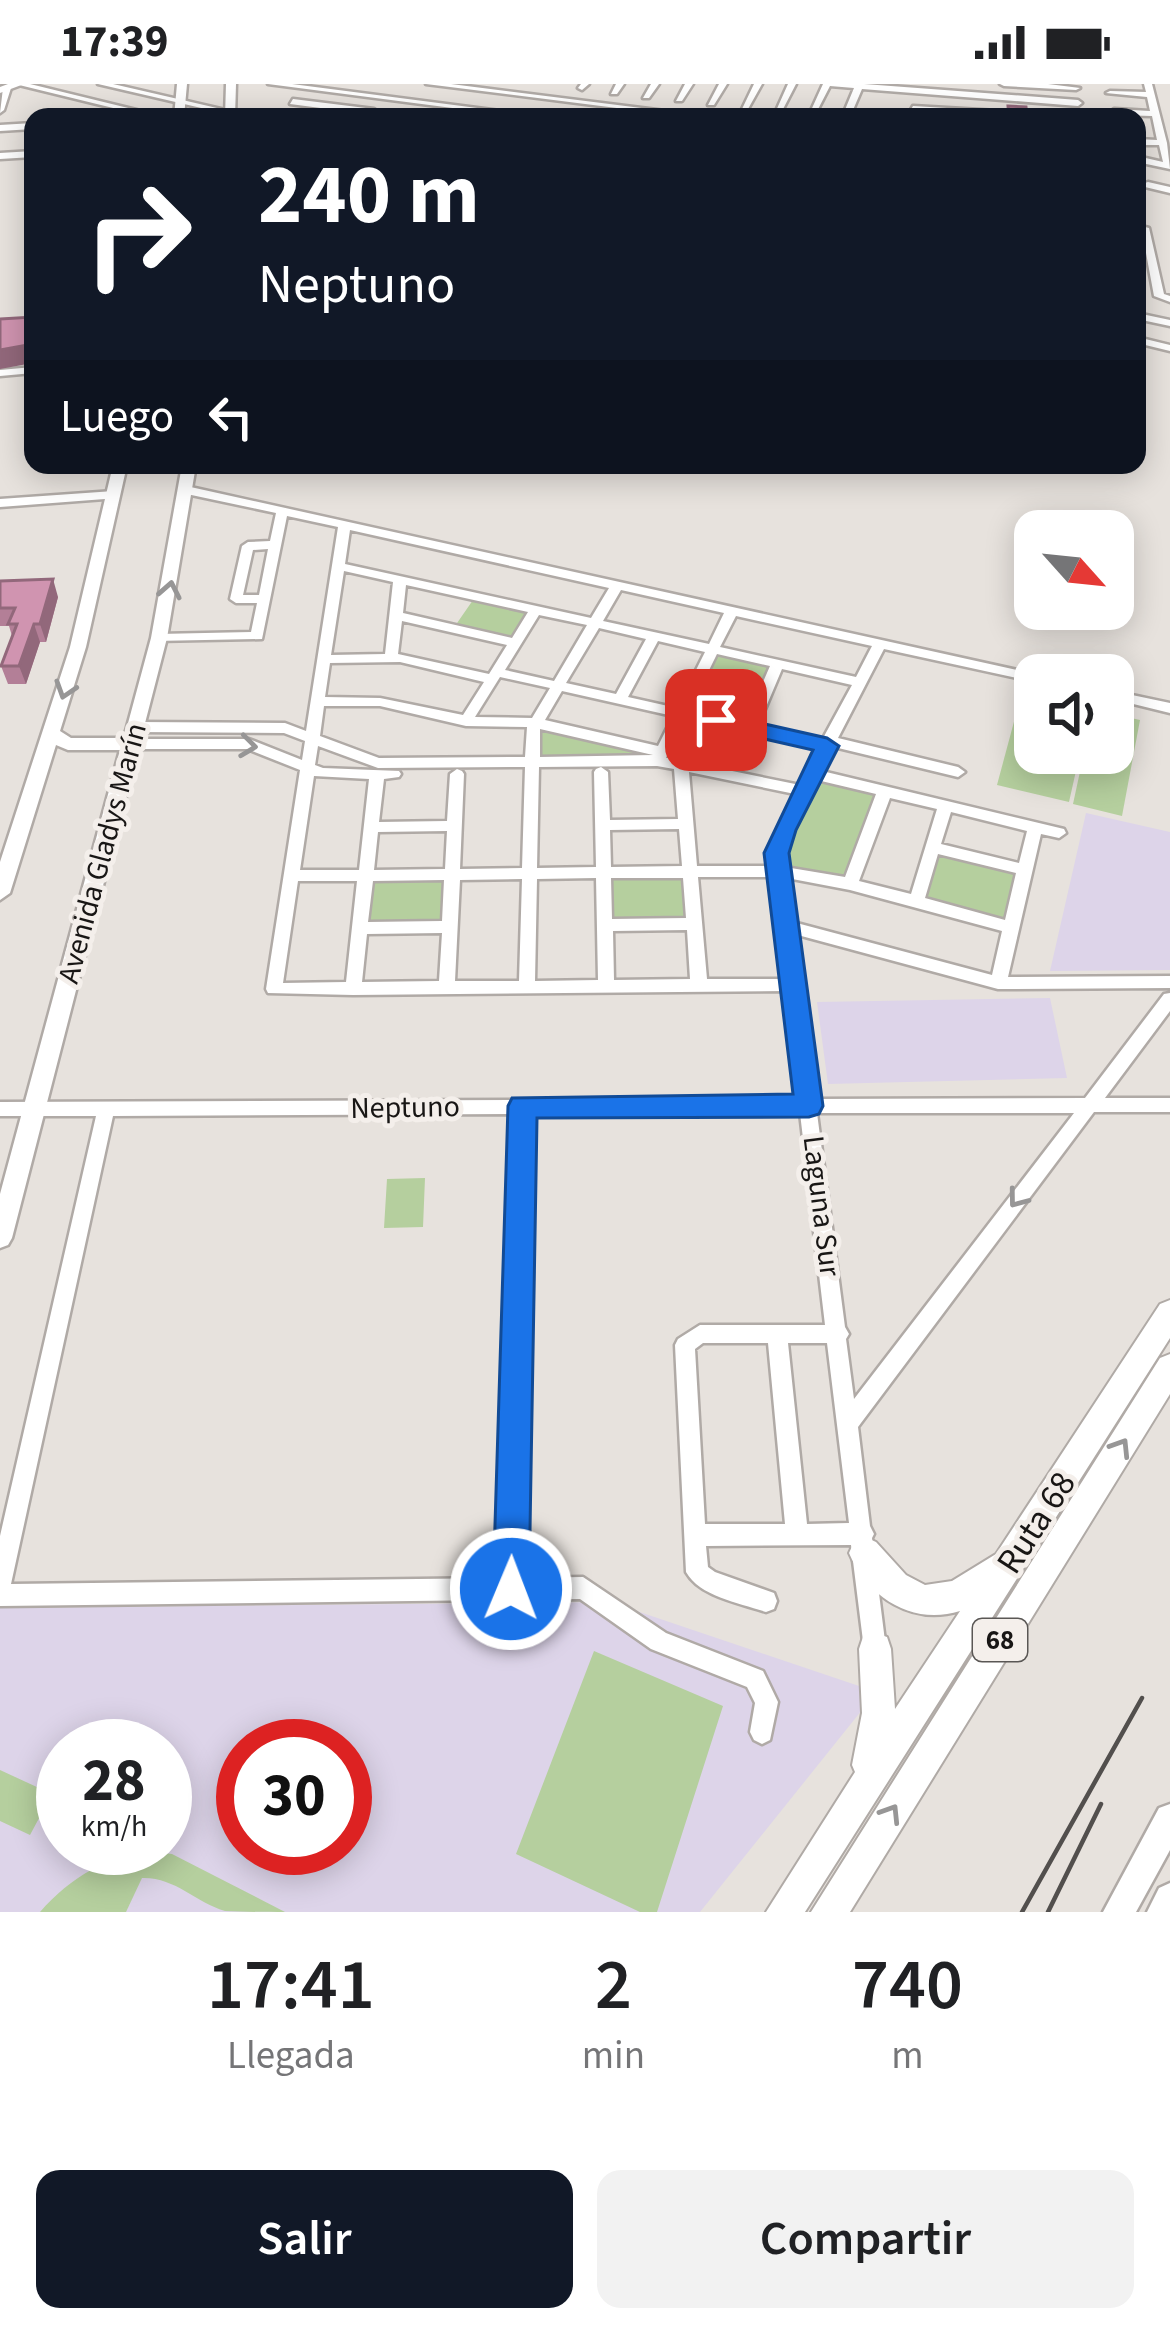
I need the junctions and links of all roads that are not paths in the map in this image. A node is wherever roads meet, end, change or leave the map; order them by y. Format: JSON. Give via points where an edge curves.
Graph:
{"nodes":[{"id":1,"x":182,"y":84,"type":"edge"},
{"id":2,"x":272,"y":84,"type":"edge"},
{"id":3,"x":401,"y":84,"type":"edge"},
{"id":4,"x":430,"y":84,"type":"edge"},
{"id":5,"x":542,"y":84,"type":"edge"},
{"id":6,"x":655,"y":84,"type":"edge"},
{"id":7,"x":689,"y":84,"type":"edge"},
{"id":8,"x":723,"y":84,"type":"edge"},
{"id":9,"x":758,"y":84,"type":"edge"},
{"id":10,"x":830,"y":84,"type":"edge"},
{"id":11,"x":1000,"y":84,"type":"edge"},
{"id":12,"x":105,"y":85,"type":"edge"},
{"id":13,"x":1036,"y":85,"type":"edge"},
{"id":14,"x":11,"y":86,"type":"edge"},
{"id":15,"x":125,"y":86,"type":"edge"},
{"id":16,"x":860,"y":86,"type":"edge"},
{"id":17,"x":1076,"y":86,"type":"edge"},
{"id":18,"x":307,"y":88,"type":"junction"},
{"id":19,"x":908,"y":88,"type":"edge"},
{"id":20,"x":1170,"y":92,"type":"edge"},
{"id":21,"x":348,"y":94,"type":"junction"},
{"id":22,"x":532,"y":96,"type":"junction"},
{"id":23,"x":646,"y":96,"type":"dead end"},
{"id":24,"x":387,"y":98,"type":"junction"},
{"id":25,"x":997,"y":98,"type":"junction"},
{"id":26,"x":82,"y":99,"type":"junction"},
{"id":27,"x":679,"y":99,"type":"dead end"},
{"id":28,"x":1038,"y":100,"type":"junction"},
{"id":29,"x":180,"y":101,"type":"junction"},
{"id":30,"x":293,"y":102,"type":"junction"},
{"id":31,"x":1170,"y":102,"type":"edge"},
{"id":32,"x":711,"y":103,"type":"dead end"},
{"id":33,"x":1078,"y":103,"type":"junction"},
{"id":34,"x":430,"y":104,"type":"junction"},
{"id":35,"x":334,"y":107,"type":"junction"},
{"id":36,"x":745,"y":107,"type":"dead end"},
{"id":37,"x":80,"y":108,"type":"edge"},
{"id":38,"x":108,"y":108,"type":"edge"},
{"id":39,"x":180,"y":108,"type":"edge"},
{"id":40,"x":205,"y":108,"type":"edge"},
{"id":41,"x":286,"y":108,"type":"edge"},
{"id":42,"x":339,"y":108,"type":"edge"},
{"id":43,"x":377,"y":108,"type":"edge"},
{"id":44,"x":426,"y":108,"type":"edge"},
{"id":45,"x":448,"y":108,"type":"edge"},
{"id":46,"x":522,"y":108,"type":"edge"},
{"id":47,"x":619,"y":108,"type":"edge"},
{"id":48,"x":998,"y":108,"type":"edge"},
{"id":49,"x":1039,"y":108,"type":"edge"},
{"id":50,"x":1079,"y":108,"type":"edge"},
{"id":51,"x":0,"y":110,"type":"edge"},
{"id":52,"x":1170,"y":112,"type":"edge"},
{"id":53,"x":1158,"y":120,"type":"edge"},
{"id":54,"x":1170,"y":122,"type":"edge"},
{"id":55,"x":1169,"y":166,"type":"edge"},
{"id":56,"x":1148,"y":184,"type":"dead end"},
{"id":57,"x":1170,"y":190,"type":"edge"},
{"id":58,"x":1150,"y":235,"type":"dead end"},
{"id":59,"x":1150,"y":256,"type":"junction"},
{"id":60,"x":1170,"y":260,"type":"edge"},
{"id":61,"x":1154,"y":275,"type":"junction"},
{"id":62,"x":1170,"y":279,"type":"edge"},
{"id":63,"x":1164,"y":297,"type":"edge"},
{"id":64,"x":118,"y":474,"type":"edge"},
{"id":65,"x":188,"y":474,"type":"edge"},
{"id":66,"x":186,"y":490,"type":"junction"},
{"id":67,"x":114,"y":495,"type":"junction"},
{"id":68,"x":0,"y":503,"type":"edge"},
{"id":69,"x":282,"y":512,"type":"junction"},
{"id":70,"x":344,"y":528,"type":"junction"},
{"id":71,"x":275,"y":545,"type":"junction"},
{"id":72,"x":447,"y":550,"type":"junction"},
{"id":73,"x":338,"y":566,"type":"junction"},
{"id":74,"x":400,"y":579,"type":"junction"},
{"id":75,"x":423,"y":584,"type":"junction"},
{"id":76,"x":616,"y":586,"type":"junction"},
{"id":77,"x":472,"y":596,"type":"junction"},
{"id":78,"x":263,"y":598,"type":"junction"},
{"id":79,"x":536,"y":610,"type":"junction"},
{"id":80,"x":731,"y":612,"type":"junction"},
{"id":81,"x":396,"y":616,"type":"junction"},
{"id":82,"x":594,"y":623,"type":"junction"},
{"id":83,"x":449,"y":628,"type":"junction"},
{"id":84,"x":654,"y":636,"type":"junction"},
{"id":85,"x":159,"y":638,"type":"junction"},
{"id":86,"x":515,"y":643,"type":"junction"},
{"id":87,"x":880,"y":644,"type":"junction"},
{"id":88,"x":713,"y":649,"type":"junction"},
{"id":89,"x":324,"y":658,"type":"junction"},
{"id":90,"x":392,"y":658,"type":"junction"},
{"id":91,"x":778,"y":663,"type":"junction"},
{"id":92,"x":1014,"y":673,"type":"edge"},
{"id":93,"x":494,"y":676,"type":"junction"},
{"id":94,"x":860,"y":682,"type":"junction"},
{"id":95,"x":558,"y":685,"type":"junction"},
{"id":96,"x":621,"y":698,"type":"junction"},
{"id":97,"x":1134,"y":700,"type":"edge"},
{"id":98,"x":317,"y":701,"type":"junction"},
{"id":99,"x":1170,"y":708,"type":"edge"},
{"id":100,"x":682,"y":712,"type":"junction"},
{"id":101,"x":466,"y":721,"type":"junction"},
{"id":102,"x":536,"y":723,"type":"junction"},
{"id":103,"x":751,"y":728,"type":"junction"},
{"id":104,"x":51,"y":734,"type":"junction"},
{"id":105,"x":133,"y":735,"type":"junction"},
{"id":106,"x":312,"y":736,"type":"junction"},
{"id":107,"x":828,"y":744,"type":"junction"},
{"id":108,"x":659,"y":757,"type":"junction"},
{"id":109,"x":307,"y":767,"type":"junction"},
{"id":110,"x":530,"y":768,"type":"junction"},
{"id":111,"x":682,"y":768,"type":"junction"},
{"id":112,"x":602,"y":772,"type":"junction"},
{"id":113,"x":958,"y":772,"type":"dead end"},
{"id":114,"x":377,"y":774,"type":"junction"},
{"id":115,"x":457,"y":774,"type":"junction"},
{"id":116,"x":812,"y":774,"type":"junction"},
{"id":117,"x":885,"y":791,"type":"junction"},
{"id":118,"x":801,"y":796,"type":"junction"},
{"id":119,"x":945,"y":806,"type":"junction"},
{"id":120,"x":686,"y":824,"type":"junction"},
{"id":121,"x":602,"y":825,"type":"junction"},
{"id":122,"x":454,"y":826,"type":"junction"},
{"id":123,"x":371,"y":827,"type":"junction"},
{"id":124,"x":1035,"y":827,"type":"junction"},
{"id":125,"x":1059,"y":833,"type":"dead end"},
{"id":126,"x":932,"y":847,"type":"junction"},
{"id":127,"x":1025,"y":870,"type":"junction"},
{"id":128,"x":778,"y":871,"type":"junction"},
{"id":129,"x":690,"y":872,"type":"junction"},
{"id":130,"x":603,"y":873,"type":"junction"},
{"id":131,"x":452,"y":874,"type":"junction"},
{"id":132,"x":528,"y":874,"type":"junction"},
{"id":133,"x":366,"y":875,"type":"junction"},
{"id":134,"x":290,"y":876,"type":"junction"},
{"id":135,"x":850,"y":884,"type":"junction"},
{"id":136,"x":0,"y":893,"type":"edge"},
{"id":137,"x":916,"y":902,"type":"junction"},
{"id":138,"x":604,"y":925,"type":"junction"},
{"id":139,"x":694,"y":925,"type":"junction"},
{"id":140,"x":785,"y":926,"type":"junction"},
{"id":141,"x":451,"y":927,"type":"junction"},
{"id":142,"x":1011,"y":927,"type":"junction"},
{"id":143,"x":359,"y":928,"type":"junction"},
{"id":144,"x":1170,"y":982,"type":"edge"},
{"id":145,"x":998,"y":983,"type":"junction"},
{"id":146,"x":793,"y":985,"type":"junction"},
{"id":147,"x":606,"y":986,"type":"junction"},
{"id":148,"x":699,"y":986,"type":"junction"},
{"id":149,"x":527,"y":987,"type":"junction"},
{"id":150,"x":448,"y":988,"type":"junction"},
{"id":151,"x":352,"y":989,"type":"junction"},
{"id":152,"x":1170,"y":999,"type":"edge"},
{"id":153,"x":1170,"y":1105,"type":"edge"},
{"id":154,"x":523,"y":1106,"type":"junction"},
{"id":155,"x":809,"y":1106,"type":"junction"},
{"id":156,"x":1088,"y":1106,"type":"junction"},
{"id":157,"x":0,"y":1109,"type":"edge"},
{"id":158,"x":34,"y":1110,"type":"junction"},
{"id":159,"x":106,"y":1110,"type":"junction"},
{"id":160,"x":0,"y":1238,"type":"edge"},
{"id":161,"x":1170,"y":1313,"type":"edge"},
{"id":162,"x":777,"y":1333,"type":"junction"},
{"id":163,"x":839,"y":1334,"type":"junction"},
{"id":164,"x":1170,"y":1368,"type":"edge"},
{"id":165,"x":849,"y":1422,"type":"junction"},
{"id":166,"x":797,"y":1534,"type":"junction"},
{"id":167,"x":693,"y":1535,"type":"junction"},
{"id":168,"x":864,"y":1543,"type":"junction"},
{"id":169,"x":1016,"y":1552,"type":"junction"},
{"id":170,"x":0,"y":1584,"type":"edge"},
{"id":171,"x":511,"y":1589,"type":"junction"},
{"id":172,"x":0,"y":1595,"type":"edge"},
{"id":173,"x":766,"y":1601,"type":"dead end"},
{"id":174,"x":875,"y":1648,"type":"joint"},
{"id":175,"x":762,"y":1732,"type":"dead end"},
{"id":176,"x":859,"y":1794,"type":"junction"},
{"id":177,"x":1170,"y":1819,"type":"edge"},
{"id":178,"x":1170,"y":1899,"type":"edge"},
{"id":179,"x":1126,"y":1909,"type":"edge"},
{"id":180,"x":784,"y":1912,"type":"edge"},
{"id":181,"x":829,"y":1912,"type":"edge"},
{"id":182,"x":1163,"y":1912,"type":"edge"}],
"edges":[{"from":1,"to":29,"type":"main road"},
{"from":2,"to":18,"type":"street"},
{"from":3,"to":24,"type":"street"},
{"from":4,"to":22,"type":"street"},
{"from":5,"to":22,"type":"street"},
{"from":6,"to":23,"type":"street"},
{"from":7,"to":27,"type":"street"},
{"from":8,"to":32,"type":"street"},
{"from":9,"to":36,"type":"street"},
{"from":10,"to":16,"type":"street"},
{"from":11,"to":13,"type":"street"},
{"from":11,"to":25,"type":"street"},
{"from":12,"to":15,"type":"street"},
{"from":12,"to":26,"type":"street"},
{"from":13,"to":17,"type":"street"},
{"from":14,"to":26,"type":"street"},
{"from":14,"to":51,"type":"street"},
{"from":15,"to":29,"type":"street"},
{"from":16,"to":19,"type":"street"},
{"from":17,"to":33,"type":"street"},
{"from":18,"to":21,"type":"street"},
{"from":18,"to":30,"type":"street"},
{"from":19,"to":25,"type":"street"},
{"from":20,"to":53,"type":"street"},
{"from":21,"to":24,"type":"street"},
{"from":21,"to":35,"type":"street"},
{"from":22,"to":46,"type":"street"},
{"from":22,"to":47,"type":"street"},
{"from":24,"to":34,"type":"street"},
{"from":24,"to":43,"type":"street"},
{"from":25,"to":28,"type":"street"},
{"from":25,"to":48,"type":"street"},
{"from":26,"to":37,"type":"street"},
{"from":26,"to":38,"type":"street"},
{"from":28,"to":33,"type":"street"},
{"from":28,"to":49,"type":"street"},
{"from":29,"to":39,"type":"main road"},
{"from":29,"to":40,"type":"street"},
{"from":30,"to":35,"type":"street"},
{"from":30,"to":41,"type":"street"},
{"from":31,"to":53,"type":"street"},
{"from":33,"to":50,"type":"street"},
{"from":34,"to":44,"type":"street"},
{"from":34,"to":45,"type":"street"},
{"from":35,"to":42,"type":"street"},
{"from":52,"to":53,"type":"street"},
{"from":53,"to":54,"type":"street"},
{"from":53,"to":55,"type":"street"},
{"from":56,"to":57,"type":"street"},
{"from":58,"to":59,"type":"street"},
{"from":59,"to":60,"type":"street"},
{"from":59,"to":61,"type":"street"},
{"from":61,"to":62,"type":"street"},
{"from":61,"to":63,"type":"street"},
{"from":64,"to":67,"type":"main road"},
{"from":65,"to":66,"type":"main road","name":"Avenida Gladys Marín"},
{"from":66,"to":69,"type":"street"},
{"from":85,"to":66,"type":"main road","name":"Avenida Gladys Marín","one_way":true},
{"from":67,"to":68,"type":"street"},
{"from":67,"to":104,"type":"main road","one_way":true},
{"from":69,"to":70,"type":"street"},
{"from":69,"to":71,"type":"street"},
{"from":70,"to":72,"type":"street"},
{"from":70,"to":73,"type":"street"},
{"from":71,"to":78,"type":"street"},
{"from":71,"to":78,"type":"street","via":[[248,546],[236,599]]},
{"from":72,"to":75,"type":"street"},
{"from":72,"to":76,"type":"street"},
{"from":73,"to":74,"type":"street"},
{"from":73,"to":89,"type":"street"},
{"from":74,"to":75,"type":"street"},
{"from":74,"to":81,"type":"street"},
{"from":75,"to":77,"type":"street"},
{"from":76,"to":80,"type":"street"},
{"from":76,"to":82,"type":"street"},
{"from":77,"to":79,"type":"street"},
{"from":77,"to":83,"type":"street"},
{"from":78,"to":85,"type":"street","via":[[257,636]]},
{"from":79,"to":82,"type":"street"},
{"from":79,"to":86,"type":"street"},
{"from":80,"to":87,"type":"street"},
{"from":80,"to":88,"type":"street"},
{"from":81,"to":83,"type":"street"},
{"from":81,"to":90,"type":"street"},
{"from":82,"to":84,"type":"street"},
{"from":82,"to":95,"type":"street"},
{"from":83,"to":86,"type":"street"},
{"from":84,"to":88,"type":"street"},
{"from":84,"to":96,"type":"street"},
{"from":85,"to":105,"type":"main road","name":"Avenida Gladys Marín"},
{"from":86,"to":93,"type":"street"},
{"from":87,"to":92,"type":"street"},
{"from":87,"to":94,"type":"street","name":"Laguna Sur"},
{"from":88,"to":91,"type":"street"},
{"from":88,"to":100,"type":"street"},
{"from":89,"to":90,"type":"street"},
{"from":89,"to":98,"type":"street"},
{"from":90,"to":93,"type":"street"},
{"from":91,"to":94,"type":"street"},
{"from":91,"to":103,"type":"street"},
{"from":93,"to":95,"type":"street"},
{"from":93,"to":101,"type":"street"},
{"from":94,"to":107,"type":"street","name":"Laguna Sur"},
{"from":95,"to":96,"type":"street"},
{"from":95,"to":102,"type":"street"},
{"from":96,"to":100,"type":"street"},
{"from":97,"to":99,"type":"street"},
{"from":98,"to":101,"type":"street","via":[[388,703]]},
{"from":98,"to":106,"type":"street"},
{"from":100,"to":103,"type":"street"},
{"from":100,"to":108,"type":"street"},
{"from":101,"to":102,"type":"street"},
{"from":102,"to":108,"type":"street"},
{"from":102,"to":110,"type":"street"},
{"from":103,"to":107,"type":"street"},
{"from":104,"to":105,"type":"main road","via":[[68,744]]},
{"from":104,"to":136,"type":"main road"},
{"from":105,"to":106,"type":"street","via":[[272,726]]},
{"from":105,"to":109,"type":"street","one_way":true,"via":[[249,744]]},
{"from":105,"to":158,"type":"main road","name":"Avenida Gladys Marín"},
{"from":106,"to":109,"type":"street"},
{"from":106,"to":110,"type":"street","via":[[378,763]]},
{"from":107,"to":113,"type":"street"},
{"from":107,"to":116,"type":"street","name":"Laguna Sur"},
{"from":108,"to":110,"type":"street"},
{"from":108,"to":111,"type":"street"},
{"from":109,"to":114,"type":"street"},
{"from":109,"to":134,"type":"street"},
{"from":110,"to":112,"type":"street"},
{"from":110,"to":115,"type":"street"},
{"from":110,"to":132,"type":"street"},
{"from":111,"to":112,"type":"street"},
{"from":111,"to":118,"type":"street"},
{"from":111,"to":120,"type":"street"},
{"from":112,"to":121,"type":"street"},
{"from":114,"to":115,"type":"street"},
{"from":114,"to":123,"type":"street"},
{"from":115,"to":122,"type":"street"},
{"from":116,"to":117,"type":"street"},
{"from":116,"to":118,"type":"street","name":"Laguna Sur"},
{"from":117,"to":119,"type":"street"},
{"from":117,"to":135,"type":"street"},
{"from":118,"to":128,"type":"street","name":"Laguna Sur","via":[[778,846]]},
{"from":119,"to":124,"type":"street"},
{"from":119,"to":126,"type":"street"},
{"from":120,"to":121,"type":"street"},
{"from":120,"to":129,"type":"street"},
{"from":121,"to":130,"type":"street"},
{"from":122,"to":123,"type":"street"},
{"from":122,"to":131,"type":"street"},
{"from":123,"to":133,"type":"street"},
{"from":124,"to":125,"type":"street"},
{"from":124,"to":127,"type":"street"},
{"from":126,"to":127,"type":"street"},
{"from":126,"to":137,"type":"street"},
{"from":127,"to":142,"type":"street"},
{"from":128,"to":129,"type":"street"},
{"from":128,"to":135,"type":"street"},
{"from":128,"to":140,"type":"street","name":"Laguna Sur"},
{"from":129,"to":130,"type":"street"},
{"from":129,"to":139,"type":"street"},
{"from":130,"to":132,"type":"street"},
{"from":130,"to":138,"type":"street"},
{"from":131,"to":132,"type":"street"},
{"from":131,"to":133,"type":"street"},
{"from":131,"to":141,"type":"street"},
{"from":132,"to":149,"type":"street"},
{"from":133,"to":134,"type":"street"},
{"from":133,"to":143,"type":"street"},
{"from":134,"to":151,"type":"street","via":[[274,989]]},
{"from":135,"to":137,"type":"street"},
{"from":137,"to":142,"type":"street"},
{"from":138,"to":139,"type":"street"},
{"from":138,"to":147,"type":"street"},
{"from":139,"to":148,"type":"street"},
{"from":140,"to":145,"type":"street"},
{"from":140,"to":146,"type":"street","name":"Laguna Sur"},
{"from":141,"to":143,"type":"street"},
{"from":141,"to":150,"type":"street"},
{"from":142,"to":145,"type":"street"},
{"from":143,"to":151,"type":"street"},
{"from":144,"to":145,"type":"street"},
{"from":146,"to":148,"type":"street"},
{"from":146,"to":155,"type":"street","name":"Laguna Sur"},
{"from":147,"to":148,"type":"street"},
{"from":147,"to":149,"type":"street"},
{"from":149,"to":150,"type":"street"},
{"from":150,"to":151,"type":"street"},
{"from":152,"to":156,"type":"street"},
{"from":153,"to":156,"type":"street","name":"Neptuno"},
{"from":154,"to":155,"type":"street","name":"Neptuno"},
{"from":154,"to":159,"type":"street","name":"Neptuno"},
{"from":154,"to":171,"type":"street"},
{"from":155,"to":156,"type":"street","name":"Neptuno"},
{"from":155,"to":163,"type":"street","name":"Laguna Sur"},
{"from":156,"to":165,"type":"street","one_way":true},
{"from":157,"to":158,"type":"street","name":"Neptuno"},
{"from":158,"to":159,"type":"street","name":"Neptuno"},
{"from":158,"to":160,"type":"main road","name":"Avenida Gladys Marín"},
{"from":159,"to":170,"type":"street"},
{"from":161,"to":169,"type":"highway","name":"Ruta 68","number":"68"},
{"from":162,"to":163,"type":"street"},
{"from":162,"to":166,"type":"street"},
{"from":162,"to":167,"type":"street","via":[[700,1334],[685,1345]]},
{"from":163,"to":165,"type":"street","name":"Laguna Sur"},
{"from":181,"to":164,"type":"highway","name":"Ruta 68","number":"68","one_way":true},
{"from":165,"to":168,"type":"street","name":"Laguna Sur"},
{"from":166,"to":167,"type":"street"},
{"from":166,"to":168,"type":"street"},
{"from":167,"to":173,"type":"street","via":[[703,1579]]},
{"from":168,"to":169,"type":"highway","via":[[898,1591],[936,1602],[970,1591]]},
{"from":168,"to":174,"type":"street","name":"Laguna Sur"},
{"from":169,"to":176,"type":"highway","name":"Ruta 68","number":"68"},
{"from":171,"to":172,"type":"street"},
{"from":171,"to":175,"type":"street","via":[[584,1588],[669,1646],[755,1679],[767,1702]]},
{"from":174,"to":176,"type":"highway","via":[[878,1726]]},
{"from":176,"to":180,"type":"highway","name":"Ruta 68","number":"68"},
{"from":177,"to":179,"type":"main road"},
{"from":178,"to":182,"type":"main road"}]}
